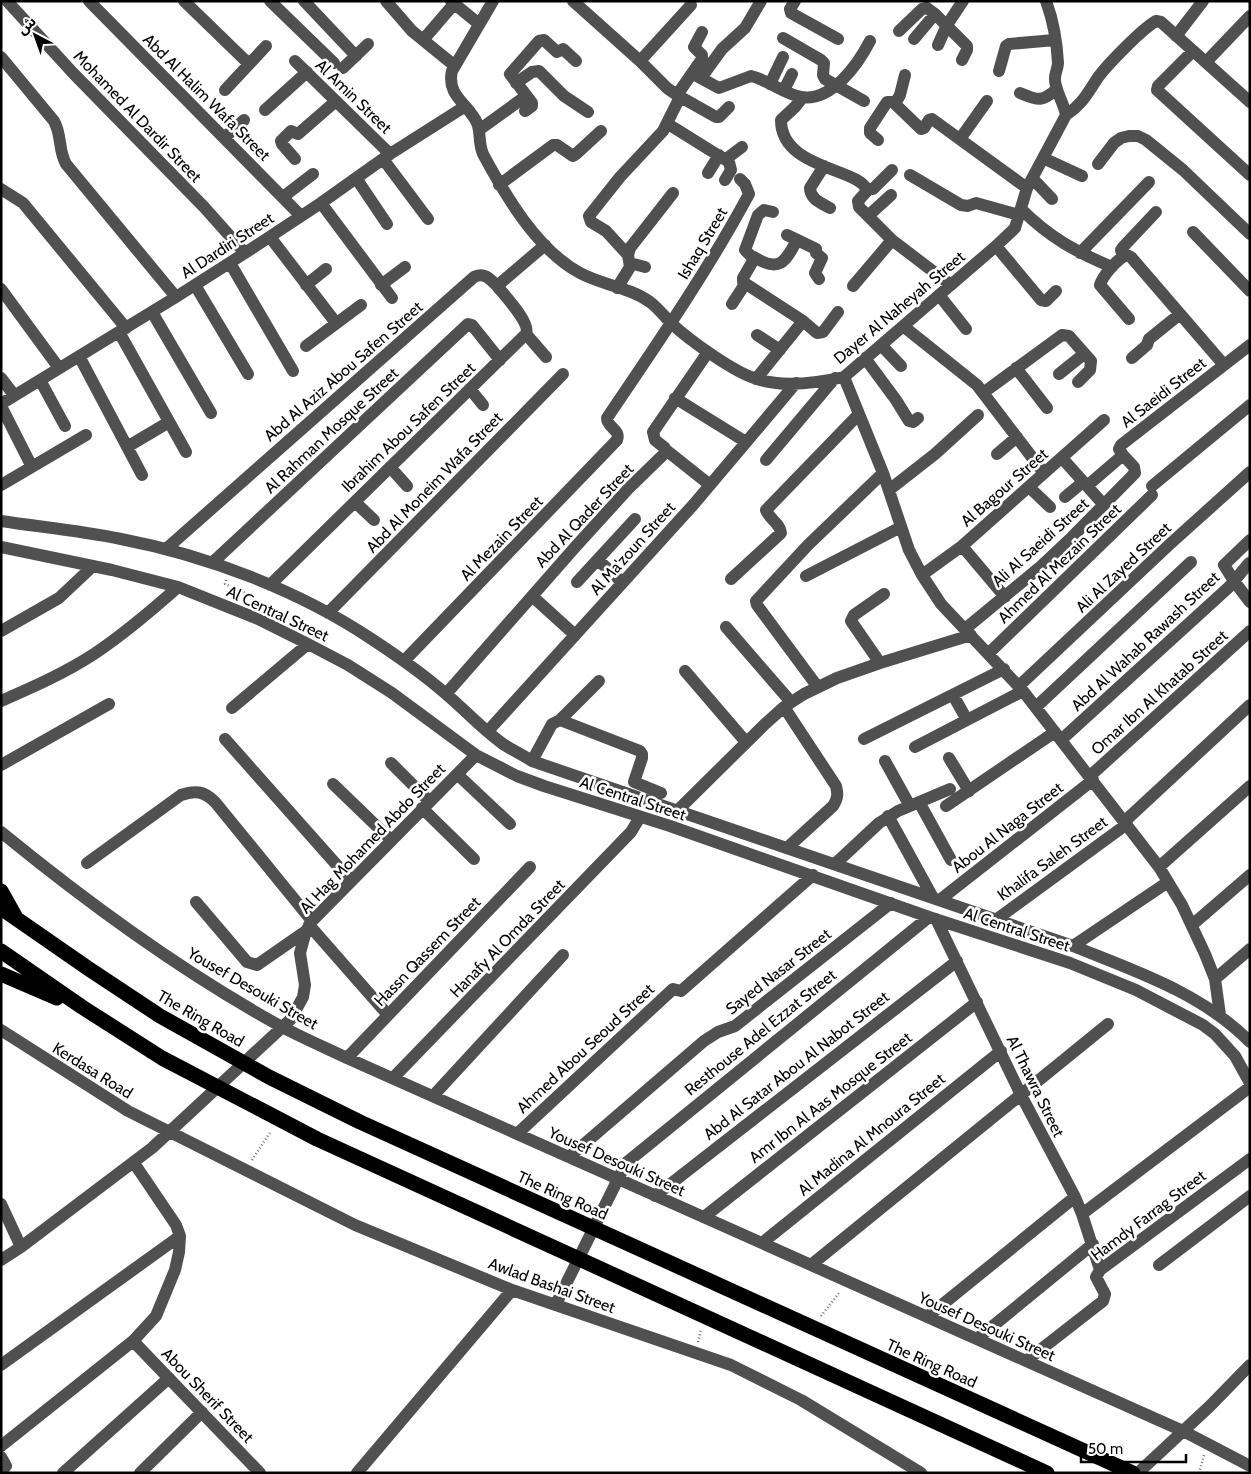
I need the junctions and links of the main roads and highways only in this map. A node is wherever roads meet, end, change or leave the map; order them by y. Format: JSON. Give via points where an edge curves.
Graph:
{"nodes":[{"id":1,"x":1,"y":891,"type":"edge"},
{"id":2,"x":1,"y":908,"type":"edge"},
{"id":3,"x":14,"y":916,"type":"junction"},
{"id":4,"x":1,"y":951,"type":"edge"},
{"id":5,"x":1,"y":974,"type":"edge"},
{"id":6,"x":82,"y":1007,"type":"junction"},
{"id":7,"x":1041,"y":1470,"type":"edge"},
{"id":8,"x":1133,"y":1473,"type":"edge"}],
"edges":[{"from":1,"to":3,"type":"highway"},
{"from":2,"to":3,"type":"highway","name":"The Ring Road"},
{"from":3,"to":8,"type":"highway","name":"The Ring Road","via":[[182,1028],[269,1077],[360,1122]]},
{"from":4,"to":6,"type":"highway"},
{"from":5,"to":6,"type":"highway"},
{"from":6,"to":7,"type":"highway","via":[[162,1058],[316,1138]]}]}
